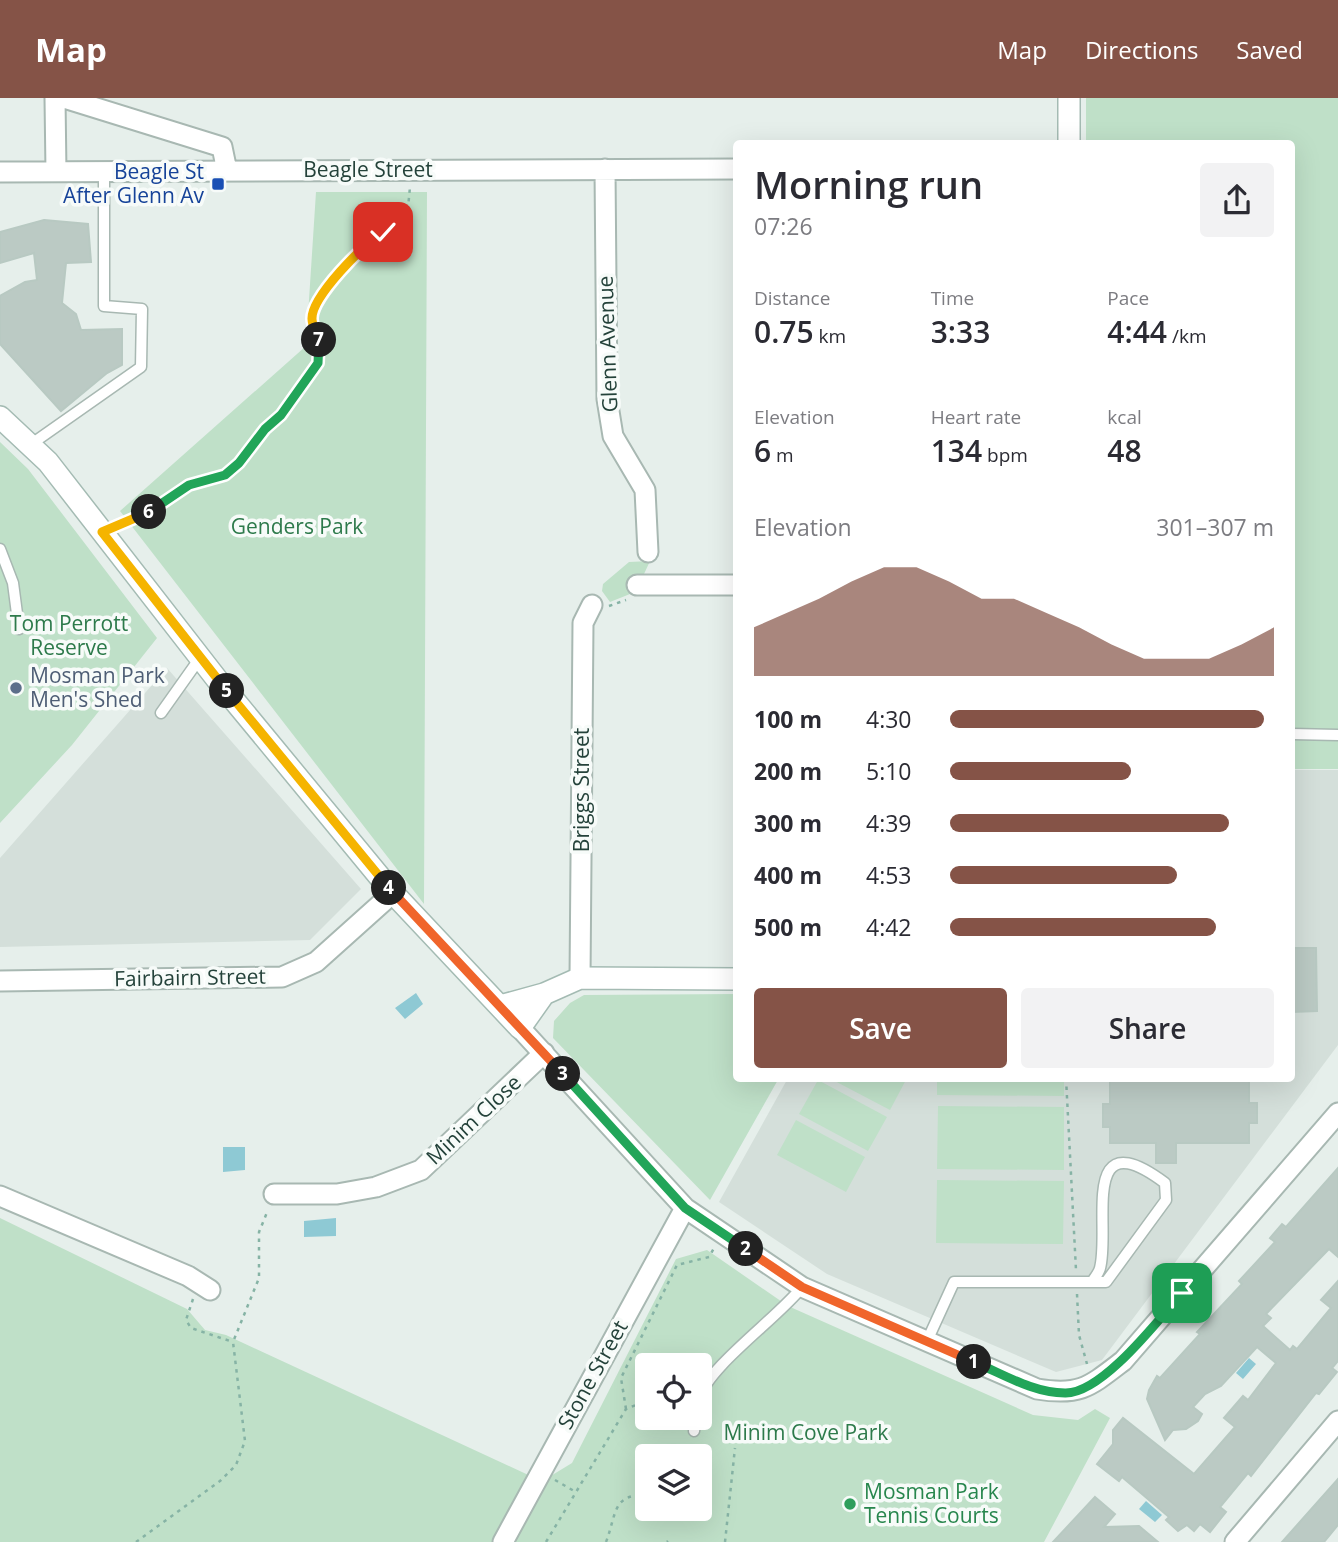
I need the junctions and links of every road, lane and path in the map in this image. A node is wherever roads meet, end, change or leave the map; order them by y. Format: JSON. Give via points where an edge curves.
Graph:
{"nodes":[{"id":1,"x":55,"y":98,"type":"edge"},
{"id":2,"x":64,"y":98,"type":"edge"},
{"id":3,"x":1069,"y":98,"type":"edge"},
{"id":4,"x":1069,"y":140,"type":"edge"},
{"id":5,"x":605,"y":169,"type":"junction"},
{"id":6,"x":733,"y":169,"type":"edge"},
{"id":7,"x":410,"y":170,"type":"junction"},
{"id":8,"x":227,"y":171,"type":"junction"},
{"id":9,"x":0,"y":172,"type":"edge"},
{"id":10,"x":56,"y":172,"type":"junction"},
{"id":11,"x":104,"y":172,"type":"junction"},
{"id":12,"x":0,"y":417,"type":"edge"},
{"id":13,"x":30,"y":445,"type":"junction"},
{"id":14,"x":102,"y":532,"type":"junction"},
{"id":15,"x":0,"y":549,"type":"edge"},
{"id":16,"x":648,"y":552,"type":"dead end"},
{"id":17,"x":637,"y":585,"type":"joint"},
{"id":18,"x":733,"y":585,"type":"edge"},
{"id":19,"x":592,"y":604,"type":"joint"},
{"id":20,"x":19,"y":629,"type":"dead end"},
{"id":21,"x":200,"y":658,"type":"junction"},
{"id":22,"x":161,"y":713,"type":"dead end"},
{"id":23,"x":1295,"y":734,"type":"edge"},
{"id":24,"x":1338,"y":735,"type":"edge"},
{"id":25,"x":393,"y":893,"type":"junction"},
{"id":26,"x":580,"y":978,"type":"junction"},
{"id":27,"x":733,"y":979,"type":"edge"},
{"id":28,"x":0,"y":981,"type":"edge"},
{"id":29,"x":544,"y":994,"type":"junction"},
{"id":30,"x":500,"y":1006,"type":"junction"},
{"id":31,"x":520,"y":1028,"type":"junction"},
{"id":32,"x":544,"y":1053,"type":"junction"},
{"id":33,"x":1066,"y":1082,"type":"edge"},
{"id":34,"x":1338,"y":1112,"type":"edge"},
{"id":35,"x":274,"y":1194,"type":"joint"},
{"id":36,"x":0,"y":1196,"type":"edge"},
{"id":37,"x":685,"y":1208,"type":"junction"},
{"id":38,"x":722,"y":1233,"type":"junction"},
{"id":39,"x":1076,"y":1282,"type":"junction"},
{"id":40,"x":1092,"y":1282,"type":"junction"},
{"id":41,"x":802,"y":1287,"type":"junction"},
{"id":42,"x":210,"y":1290,"type":"dead end"},
{"id":43,"x":186,"y":1313,"type":"dead end"},
{"id":44,"x":928,"y":1341,"type":"junction"},
{"id":45,"x":233,"y":1342,"type":"junction"},
{"id":46,"x":712,"y":1376,"type":"edge"},
{"id":47,"x":1092,"y":1384,"type":"junction"},
{"id":48,"x":635,"y":1405,"type":"edge"},
{"id":49,"x":626,"y":1409,"type":"junction"},
{"id":50,"x":1338,"y":1420,"type":"edge"},
{"id":51,"x":735,"y":1448,"type":"dead end"},
{"id":52,"x":635,"y":1494,"type":"edge"},
{"id":53,"x":136,"y":1542,"type":"edge"},
{"id":54,"x":503,"y":1542,"type":"edge"},
{"id":55,"x":546,"y":1542,"type":"edge"},
{"id":56,"x":606,"y":1542,"type":"edge"},
{"id":57,"x":725,"y":1542,"type":"edge"},
{"id":58,"x":1235,"y":1542,"type":"edge"}],
"edges":[{"from":1,"to":10,"type":"street"},
{"from":2,"to":8,"type":"street","via":[[222,147]]},
{"from":3,"to":4,"type":"street"},
{"from":5,"to":6,"type":"street","name":"Beagle Street"},
{"from":5,"to":7,"type":"street","name":"Beagle Street"},
{"from":5,"to":16,"type":"street","name":"Glenn Avenue","via":[[607,399],[613,436],[645,490]]},
{"from":7,"to":8,"type":"street","name":"Beagle Street"},
{"from":7,"to":14,"type":"path","via":[[402,225],[367,242],[319,299],[312,318],[319,341],[318,363],[281,415],[225,475],[189,485],[157,508]]},
{"from":8,"to":11,"type":"street","name":"Beagle Street"},
{"from":9,"to":10,"type":"street","name":"Beagle Street"},
{"from":10,"to":11,"type":"street","name":"Beagle Street"},
{"from":11,"to":13,"type":"lane","via":[[104,306],[142,309],[141,367]]},
{"from":12,"to":13,"type":"street"},
{"from":13,"to":14,"type":"street"},
{"from":14,"to":21,"type":"street"},
{"from":15,"to":20,"type":"lane","via":[[13,583]]},
{"from":17,"to":18,"type":"street"},
{"from":17,"to":19,"type":"path","via":[[638,595],[608,606]]},
{"from":19,"to":26,"type":"street","name":"Briggs Street","via":[[583,624]]},
{"from":21,"to":22,"type":"lane"},
{"from":21,"to":25,"type":"street"},
{"from":23,"to":24,"type":"lane"},
{"from":25,"to":28,"type":"street","name":"Fairbairn Street","via":[[316,962],[282,977]]},
{"from":25,"to":30,"type":"street"},
{"from":26,"to":27,"type":"street"},
{"from":26,"to":29,"type":"street"},
{"from":29,"to":30,"type":"street"},
{"from":29,"to":31,"type":"street"},
{"from":30,"to":31,"type":"street"},
{"from":31,"to":32,"type":"street"},
{"from":32,"to":35,"type":"street","name":"Minim Close","via":[[421,1170],[376,1187],[337,1194]]},
{"from":32,"to":37,"type":"street"},
{"from":33,"to":39,"type":"path"},
{"from":34,"to":47,"type":"street","via":[[1123,1361]]},
{"from":35,"to":45,"type":"path","via":[[259,1232],[259,1278]]},
{"from":36,"to":42,"type":"street","via":[[188,1276]]},
{"from":37,"to":38,"type":"street"},
{"from":37,"to":54,"type":"street","name":"Stone Street"},
{"from":38,"to":41,"type":"street"},
{"from":38,"to":49,"type":"path","via":[[709,1256],[677,1265],[621,1378]]},
{"from":39,"to":40,"type":"lane"},
{"from":39,"to":44,"type":"lane","via":[[954,1282]]},
{"from":39,"to":47,"type":"path","via":[[1079,1335]]},
{"from":40,"to":40,"type":"lane","via":[[1100,1269],[1103,1180],[1112,1168],[1123,1164],[1142,1166],[1165,1183],[1166,1199],[1106,1282]]},
{"from":41,"to":44,"type":"street"},
{"from":41,"to":46,"type":"lane","via":[[788,1306]]},
{"from":43,"to":45,"type":"path","via":[[191,1328]]},
{"from":44,"to":47,"type":"street","via":[[1037,1389],[1068,1394]]},
{"from":45,"to":53,"type":"path","via":[[245,1441],[236,1465]]},
{"from":48,"to":49,"type":"path"},
{"from":49,"to":55,"type":"path"},
{"from":50,"to":58,"type":"street"},
{"from":51,"to":57,"type":"path"},
{"from":52,"to":56,"type":"path","via":[[621,1500]]}]}
